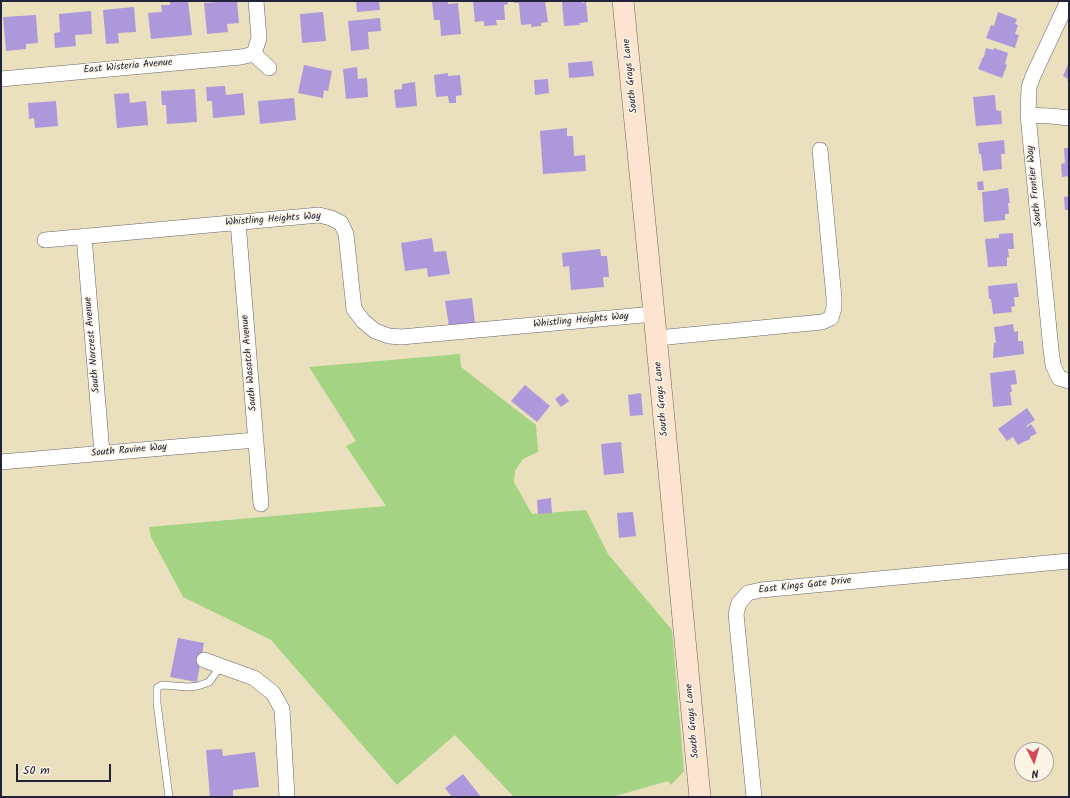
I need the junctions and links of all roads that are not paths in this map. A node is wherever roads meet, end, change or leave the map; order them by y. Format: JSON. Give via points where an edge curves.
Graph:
{"nodes":[{"id":1,"x":256,"y":1,"type":"edge"},
{"id":2,"x":623,"y":1,"type":"edge"},
{"id":3,"x":1068,"y":1,"type":"edge"},
{"id":4,"x":254,"y":54,"type":"junction"},
{"id":5,"x":269,"y":68,"type":"dead end"},
{"id":6,"x":1,"y":79,"type":"edge"},
{"id":7,"x":1028,"y":115,"type":"junction"},
{"id":8,"x":1069,"y":118,"type":"edge"},
{"id":9,"x":820,"y":150,"type":"dead end"},
{"id":10,"x":238,"y":222,"type":"junction"},
{"id":11,"x":84,"y":236,"type":"junction"},
{"id":12,"x":45,"y":240,"type":"dead end"},
{"id":13,"x":654,"y":314,"type":"junction"},
{"id":14,"x":656,"y":338,"type":"junction"},
{"id":15,"x":1064,"y":380,"type":"edge"},
{"id":16,"x":256,"y":440,"type":"junction"},
{"id":17,"x":102,"y":453,"type":"junction"},
{"id":18,"x":1,"y":462,"type":"edge"},
{"id":19,"x":262,"y":504,"type":"dead end"},
{"id":20,"x":1069,"y":561,"type":"edge"},
{"id":21,"x":204,"y":660,"type":"dead end"},
{"id":22,"x":221,"y":666,"type":"junction"},
{"id":23,"x":168,"y":797,"type":"edge"},
{"id":24,"x":287,"y":797,"type":"edge"},
{"id":25,"x":700,"y":797,"type":"edge"},
{"id":26,"x":754,"y":797,"type":"edge"}],
"edges":[{"from":1,"to":4,"type":"street","via":[[260,38]]},
{"from":2,"to":13,"type":"street","name":"South Grays Lane"},
{"from":3,"to":7,"type":"street","name":"South Frontier Way","via":[[1029,87]]},
{"from":4,"to":5,"type":"street"},
{"from":4,"to":6,"type":"street","name":"East Wisteria Avenue"},
{"from":7,"to":8,"type":"street"},
{"from":7,"to":15,"type":"street","name":"South Frontier Way","via":[[1053,365]]},
{"from":9,"to":14,"type":"street","via":[[834,298],[831,318],[822,322]]},
{"from":10,"to":11,"type":"street","name":"Whistling Heights Way"},
{"from":10,"to":13,"type":"street","name":"Whistling Heights Way","via":[[319,215],[341,223],[346,234],[354,309],[369,326],[390,336]]},
{"from":10,"to":16,"type":"street","name":"South Wasatch Avenue"},
{"from":11,"to":12,"type":"street","name":"Whistling Heights Way"},
{"from":11,"to":17,"type":"street","name":"South Norcrest Avenue"},
{"from":13,"to":14,"type":"street","name":"South Grays Lane"},
{"from":14,"to":25,"type":"street","name":"South Grays Lane"},
{"from":16,"to":17,"type":"street","name":"South Ravine Way"},
{"from":16,"to":19,"type":"street","name":"South Wasatch Avenue"},
{"from":17,"to":18,"type":"street","name":"South Ravine Way"},
{"from":20,"to":26,"type":"street","name":"East Kings Gate Drive","via":[[748,593],[739,603],[736,614]]},
{"from":21,"to":22,"type":"street"},
{"from":22,"to":23,"type":"lane","via":[[209,682],[198,686],[162,685],[156,688]]},
{"from":22,"to":24,"type":"street","via":[[254,678],[273,693],[282,709]]}]}
